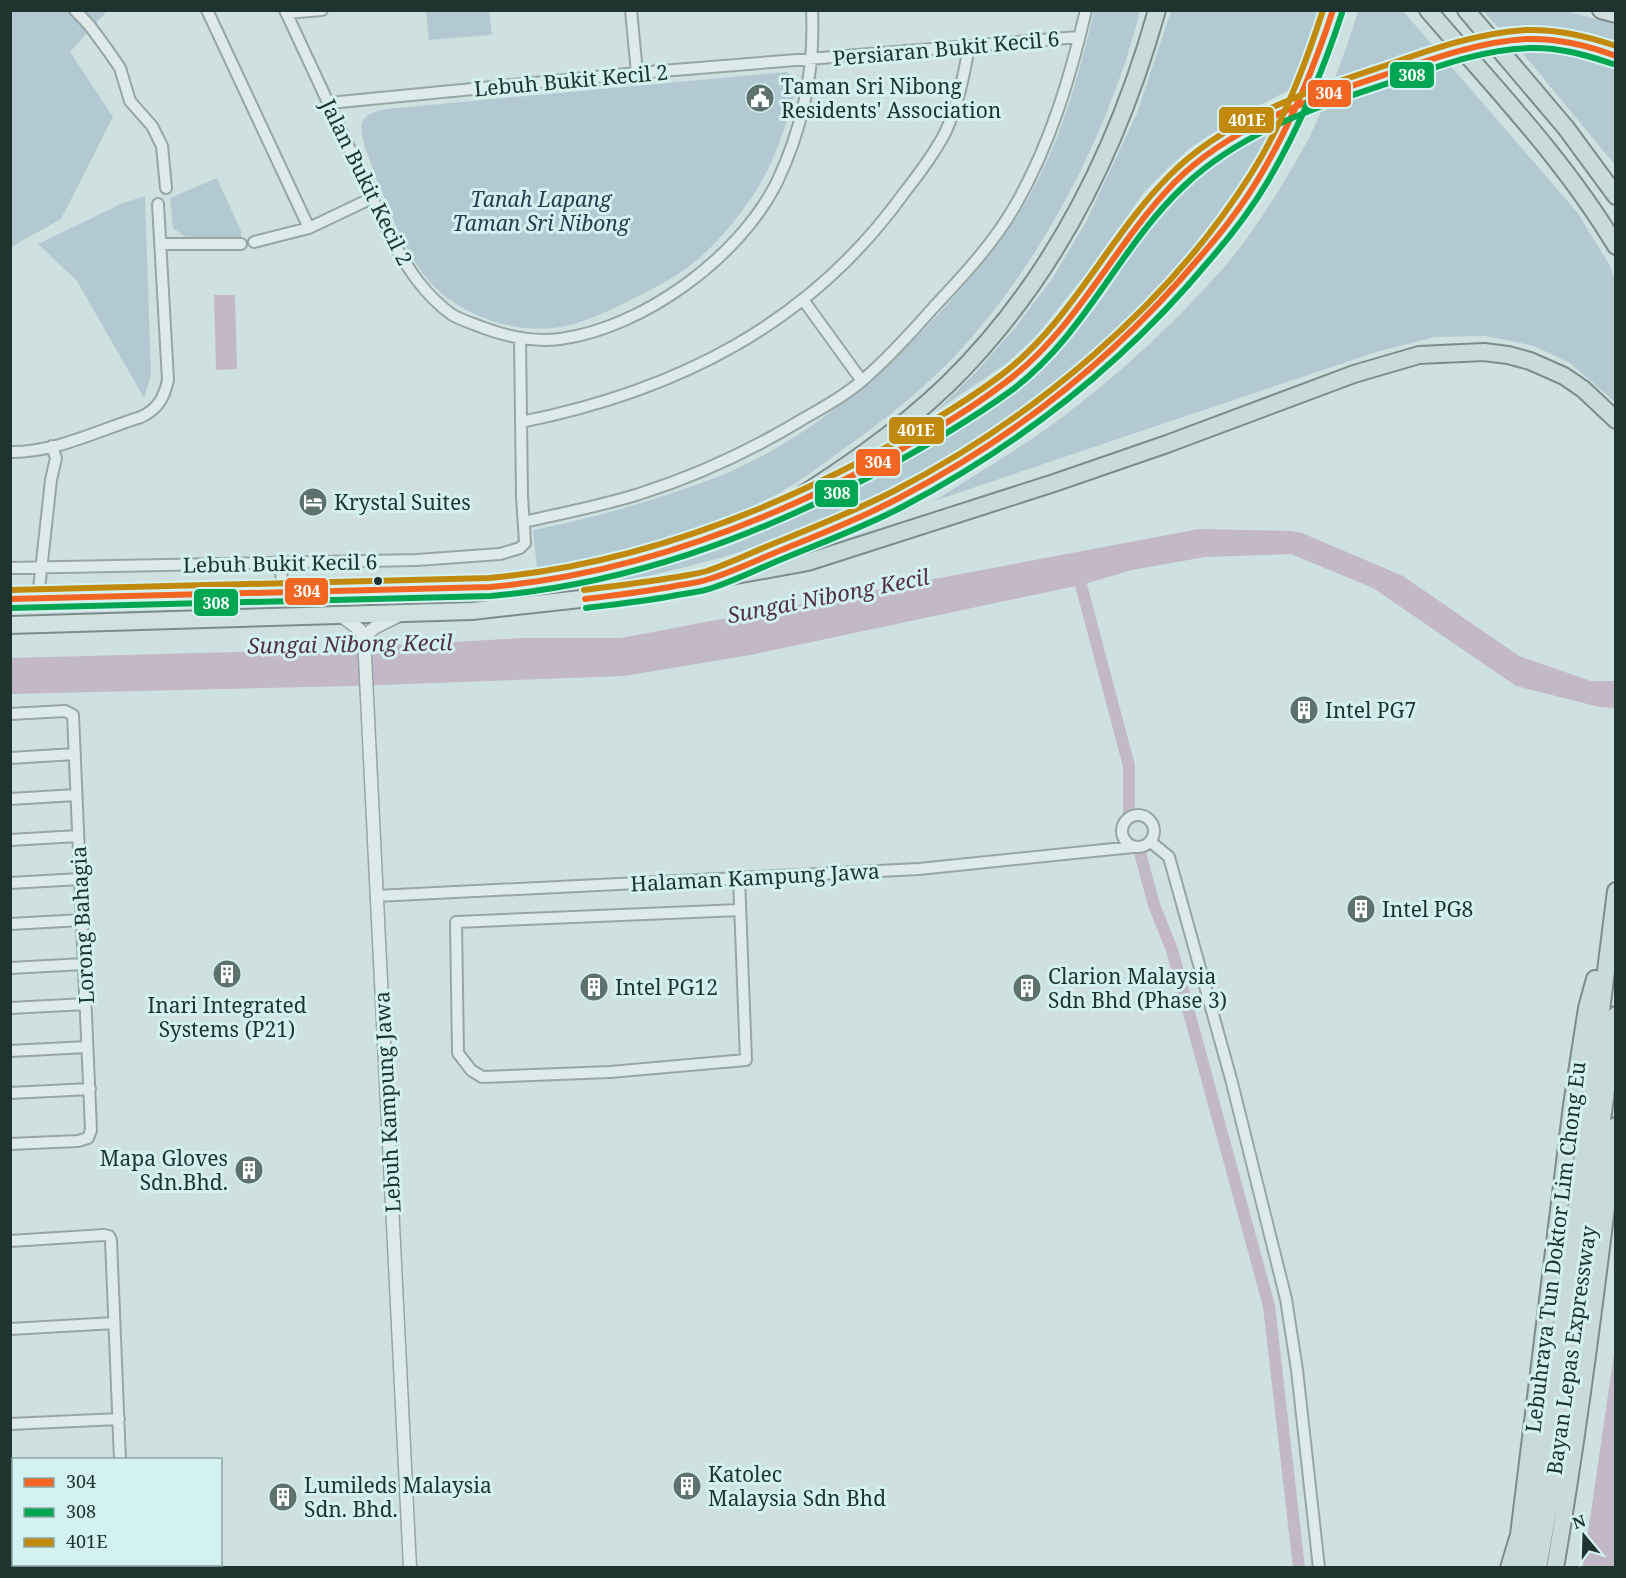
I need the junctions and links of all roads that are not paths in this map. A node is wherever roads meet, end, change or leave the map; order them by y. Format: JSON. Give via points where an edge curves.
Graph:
{"nodes":[{"id":1,"x":75,"y":10,"type":"edge"},
{"id":2,"x":207,"y":10,"type":"edge"},
{"id":3,"x":322,"y":10,"type":"edge"},
{"id":4,"x":631,"y":10,"type":"edge"},
{"id":5,"x":812,"y":10,"type":"edge"},
{"id":6,"x":1086,"y":10,"type":"edge"},
{"id":7,"x":1157,"y":10,"type":"edge"},
{"id":8,"x":1333,"y":10,"type":"edge"},
{"id":9,"x":1428,"y":10,"type":"edge"},
{"id":10,"x":1466,"y":10,"type":"edge"},
{"id":11,"x":1601,"y":10,"type":"edge"},
{"id":12,"x":286,"y":12,"type":"edge"},
{"id":13,"x":1616,"y":14,"type":"edge"},
{"id":14,"x":1079,"y":37,"type":"junction"},
{"id":15,"x":969,"y":46,"type":"junction"},
{"id":16,"x":1616,"y":56,"type":"edge"},
{"id":17,"x":813,"y":59,"type":"junction"},
{"id":18,"x":637,"y":73,"type":"junction"},
{"id":19,"x":329,"y":103,"type":"junction"},
{"id":20,"x":166,"y":188,"type":"dead end"},
{"id":21,"x":1616,"y":196,"type":"edge"},
{"id":22,"x":372,"y":198,"type":"junction"},
{"id":23,"x":158,"y":204,"type":"dead end"},
{"id":24,"x":309,"y":228,"type":"junction"},
{"id":25,"x":254,"y":242,"type":"dead end"},
{"id":26,"x":161,"y":244,"type":"junction"},
{"id":27,"x":241,"y":244,"type":"dead end"},
{"id":28,"x":1616,"y":246,"type":"edge"},
{"id":29,"x":804,"y":301,"type":"junction"},
{"id":30,"x":520,"y":339,"type":"junction"},
{"id":31,"x":862,"y":381,"type":"junction"},
{"id":32,"x":1616,"y":420,"type":"edge"},
{"id":33,"x":521,"y":422,"type":"junction"},
{"id":34,"x":52,"y":446,"type":"junction"},
{"id":35,"x":10,"y":452,"type":"edge"},
{"id":36,"x":773,"y":513,"type":"junction"},
{"id":37,"x":524,"y":522,"type":"junction"},
{"id":38,"x":281,"y":562,"type":"junction"},
{"id":39,"x":10,"y":568,"type":"edge"},
{"id":40,"x":38,"y":568,"type":"junction"},
{"id":41,"x":708,"y":580,"type":"junction"},
{"id":42,"x":282,"y":593,"type":"junction"},
{"id":43,"x":38,"y":598,"type":"junction"},
{"id":44,"x":10,"y":599,"type":"edge"},
{"id":45,"x":404,"y":614,"type":"junction"},
{"id":46,"x":341,"y":616,"type":"junction"},
{"id":47,"x":10,"y":625,"type":"edge"},
{"id":48,"x":364,"y":641,"type":"junction"},
{"id":49,"x":10,"y":714,"type":"edge"},
{"id":50,"x":75,"y":754,"type":"junction"},
{"id":51,"x":10,"y":758,"type":"edge"},
{"id":52,"x":76,"y":795,"type":"junction"},
{"id":53,"x":10,"y":799,"type":"edge"},
{"id":54,"x":78,"y":836,"type":"junction"},
{"id":55,"x":10,"y":840,"type":"edge"},
{"id":56,"x":1150,"y":842,"type":"junction"},
{"id":57,"x":1133,"y":847,"type":"junction"},
{"id":58,"x":739,"y":878,"type":"junction"},
{"id":59,"x":80,"y":879,"type":"junction"},
{"id":60,"x":10,"y":883,"type":"edge"},
{"id":61,"x":1616,"y":891,"type":"edge"},
{"id":62,"x":376,"y":896,"type":"junction"},
{"id":63,"x":740,"y":910,"type":"junction"},
{"id":64,"x":82,"y":920,"type":"junction"},
{"id":65,"x":10,"y":924,"type":"edge"},
{"id":66,"x":1610,"y":929,"type":"junction"},
{"id":67,"x":84,"y":964,"type":"junction"},
{"id":68,"x":10,"y":968,"type":"edge"},
{"id":69,"x":86,"y":1004,"type":"junction"},
{"id":70,"x":10,"y":1008,"type":"edge"},
{"id":71,"x":1616,"y":1015,"type":"edge"},
{"id":72,"x":87,"y":1047,"type":"junction"},
{"id":73,"x":10,"y":1051,"type":"edge"},
{"id":74,"x":90,"y":1089,"type":"junction"},
{"id":75,"x":10,"y":1093,"type":"edge"},
{"id":76,"x":1616,"y":1126,"type":"edge"},
{"id":77,"x":1592,"y":1131,"type":"junction"},
{"id":78,"x":10,"y":1144,"type":"edge"},
{"id":79,"x":10,"y":1241,"type":"edge"},
{"id":80,"x":114,"y":1323,"type":"junction"},
{"id":81,"x":10,"y":1329,"type":"edge"},
{"id":82,"x":119,"y":1419,"type":"junction"},
{"id":83,"x":10,"y":1424,"type":"edge"},
{"id":84,"x":120,"y":1458,"type":"edge"},
{"id":85,"x":410,"y":1568,"type":"edge"},
{"id":86,"x":1319,"y":1568,"type":"edge"},
{"id":87,"x":1511,"y":1568,"type":"edge"},
{"id":88,"x":1524,"y":1568,"type":"edge"},
{"id":89,"x":1538,"y":1568,"type":"edge"},
{"id":90,"x":1555,"y":1568,"type":"edge"}],
"edges":[{"from":1,"to":20,"type":"street","via":[[109,51],[120,68],[130,101],[152,126],[162,146]]},
{"from":2,"to":24,"type":"street"},
{"from":3,"to":12,"type":"street","name":"Jalan Bukit Kecil 2"},
{"from":4,"to":18,"type":"street"},
{"from":5,"to":17,"type":"street","name":"Jalan Bukit Kecil 2"},
{"from":6,"to":14,"type":"street"},
{"from":7,"to":36,"type":"highway","via":[[1121,118],[1091,183],[1064,234],[1018,303],[971,360],[916,412],[866,452]]},
{"from":8,"to":41,"type":"highway","via":[[1305,88],[1260,177],[1226,227],[1137,327],[1065,390],[948,471],[847,523]]},
{"from":9,"to":28,"type":"highway","via":[[1546,147]]},
{"from":10,"to":21,"type":"highway","via":[[1566,128]]},
{"from":11,"to":13,"type":"main road"},
{"from":12,"to":19,"type":"street","name":"Jalan Bukit Kecil 2"},
{"from":14,"to":15,"type":"street","name":"Persiaran Bukit Kecil 6"},
{"from":14,"to":31,"type":"street","via":[[1049,134],[1015,207],[969,270]]},
{"from":15,"to":17,"type":"street","name":"Persiaran Bukit Kecil 6"},
{"from":15,"to":29,"type":"street","via":[[955,107],[930,157],[876,230]]},
{"from":16,"to":36,"type":"highway","bridge":true,"via":[[1544,39],[1477,46],[1291,108],[1261,122],[1220,145],[1175,182],[1070,320],[1020,372],[934,429],[824,490]]},
{"from":17,"to":18,"type":"street","name":"Lebuh Bukit Kecil 2"},
{"from":17,"to":30,"type":"street","name":"Jalan Bukit Kecil 2","via":[[803,114],[776,183],[721,255],[698,276],[627,320],[558,339]]},
{"from":18,"to":19,"type":"street","name":"Lebuh Bukit Kecil 2"},
{"from":19,"to":22,"type":"street","name":"Jalan Bukit Kecil 2"},
{"from":22,"to":24,"type":"street"},
{"from":22,"to":30,"type":"street","name":"Jalan Bukit Kecil 2","via":[[410,273],[432,297],[453,315]]},
{"from":23,"to":26,"type":"street"},
{"from":24,"to":25,"type":"street"},
{"from":26,"to":27,"type":"street"},
{"from":26,"to":34,"type":"street","via":[[165,393],[152,412]]},
{"from":29,"to":31,"type":"street"},
{"from":29,"to":33,"type":"street","via":[[752,337],[670,378],[600,403]]},
{"from":30,"to":33,"type":"street"},
{"from":31,"to":37,"type":"street","via":[[771,439],[696,473],[638,494]]},
{"from":32,"to":41,"type":"highway","via":[[1583,389],[1530,361],[1484,352],[1419,355],[1354,374],[1065,479],[808,562]]},
{"from":33,"to":37,"type":"street"},
{"from":34,"to":35,"type":"street","via":[[28,453]]},
{"from":34,"to":40,"type":"street","via":[[56,458]]},
{"from":36,"to":42,"type":"main road","via":[[686,547],[534,583]]},
{"from":37,"to":38,"type":"street","name":"Lebuh Bukit Kecil 6","via":[[523,546],[500,554]]},
{"from":38,"to":40,"type":"street","name":"Lebuh Bukit Kecil 6"},
{"from":38,"to":42,"type":"street"},
{"from":39,"to":40,"type":"street","name":"Lebuh Bukit Kecil 6"},
{"from":40,"to":43,"type":"street"},
{"from":41,"to":45,"type":"main road","via":[[518,607]]},
{"from":42,"to":43,"type":"main road"},
{"from":43,"to":44,"type":"main road"},
{"from":45,"to":46,"type":"main road"},
{"from":45,"to":48,"type":"street","via":[[384,622]]},
{"from":46,"to":47,"type":"main road"},
{"from":46,"to":48,"type":"street","via":[[359,629]]},
{"from":48,"to":62,"type":"street","name":"Lebuh Kampung Jawa"},
{"from":49,"to":50,"type":"street","name":"Lorong Bahagia","via":[[70,712]]},
{"from":50,"to":51,"type":"street"},
{"from":50,"to":52,"type":"street","name":"Lorong Bahagia"},
{"from":52,"to":53,"type":"street"},
{"from":52,"to":54,"type":"street","name":"Lorong Bahagia"},
{"from":54,"to":55,"type":"street"},
{"from":54,"to":59,"type":"street","name":"Lorong Bahagia"},
{"from":56,"to":57,"type":"street"},
{"from":56,"to":57,"type":"street","via":[[1152,823],[1144,816],[1135,816],[1127,820],[1123,832]]},
{"from":56,"to":86,"type":"street","via":[[1169,857],[1231,1079],[1286,1299]]},
{"from":57,"to":58,"type":"street","name":"Halaman Kampung Jawa","via":[[919,869]]},
{"from":58,"to":62,"type":"street","name":"Halaman Kampung Jawa"},
{"from":58,"to":63,"type":"street"},
{"from":59,"to":60,"type":"street"},
{"from":59,"to":64,"type":"street","name":"Lorong Bahagia"},
{"from":61,"to":66,"type":"highway","name":"Lebuhraya Tun Doktor Lim Chong Eu"},
{"from":62,"to":85,"type":"street","name":"Lebuh Kampung Jawa"},
{"from":63,"to":63,"type":"street","via":[[456,922],[458,1053],[482,1077],[747,1060]]},
{"from":64,"to":65,"type":"street"},
{"from":64,"to":67,"type":"street","name":"Lorong Bahagia"},
{"from":66,"to":77,"type":"highway","name":"Lebuhraya Tun Doktor Lim Chong Eu"},
{"from":66,"to":87,"type":"highway","name":"Lebuhraya Tun Doktor Lim Chong Eu","via":[[1587,1008]]},
{"from":67,"to":68,"type":"street"},
{"from":67,"to":69,"type":"street","name":"Lorong Bahagia"},
{"from":69,"to":70,"type":"street"},
{"from":69,"to":72,"type":"street","name":"Lorong Bahagia"},
{"from":71,"to":77,"type":"highway","name":"Lebuhraya Tun Doktor Lim Chong Eu"},
{"from":72,"to":73,"type":"street"},
{"from":72,"to":74,"type":"street","name":"Lorong Bahagia"},
{"from":74,"to":75,"type":"street"},
{"from":74,"to":78,"type":"street","name":"Lorong Bahagia","via":[[88,1138],[78,1142]]},
{"from":76,"to":90,"type":"highway","name":"Lebuhraya Tun Doktor Lim Chong Eu"},
{"from":77,"to":88,"type":"highway","name":"Bayan Lepas Expressway"},
{"from":77,"to":89,"type":"highway","name":"Bayan Lepas Expressway","via":[[1557,1460]]},
{"from":79,"to":80,"type":"street","via":[[109,1236]]},
{"from":80,"to":81,"type":"street"},
{"from":80,"to":82,"type":"street"},
{"from":82,"to":83,"type":"street"},
{"from":82,"to":84,"type":"street"}]}
